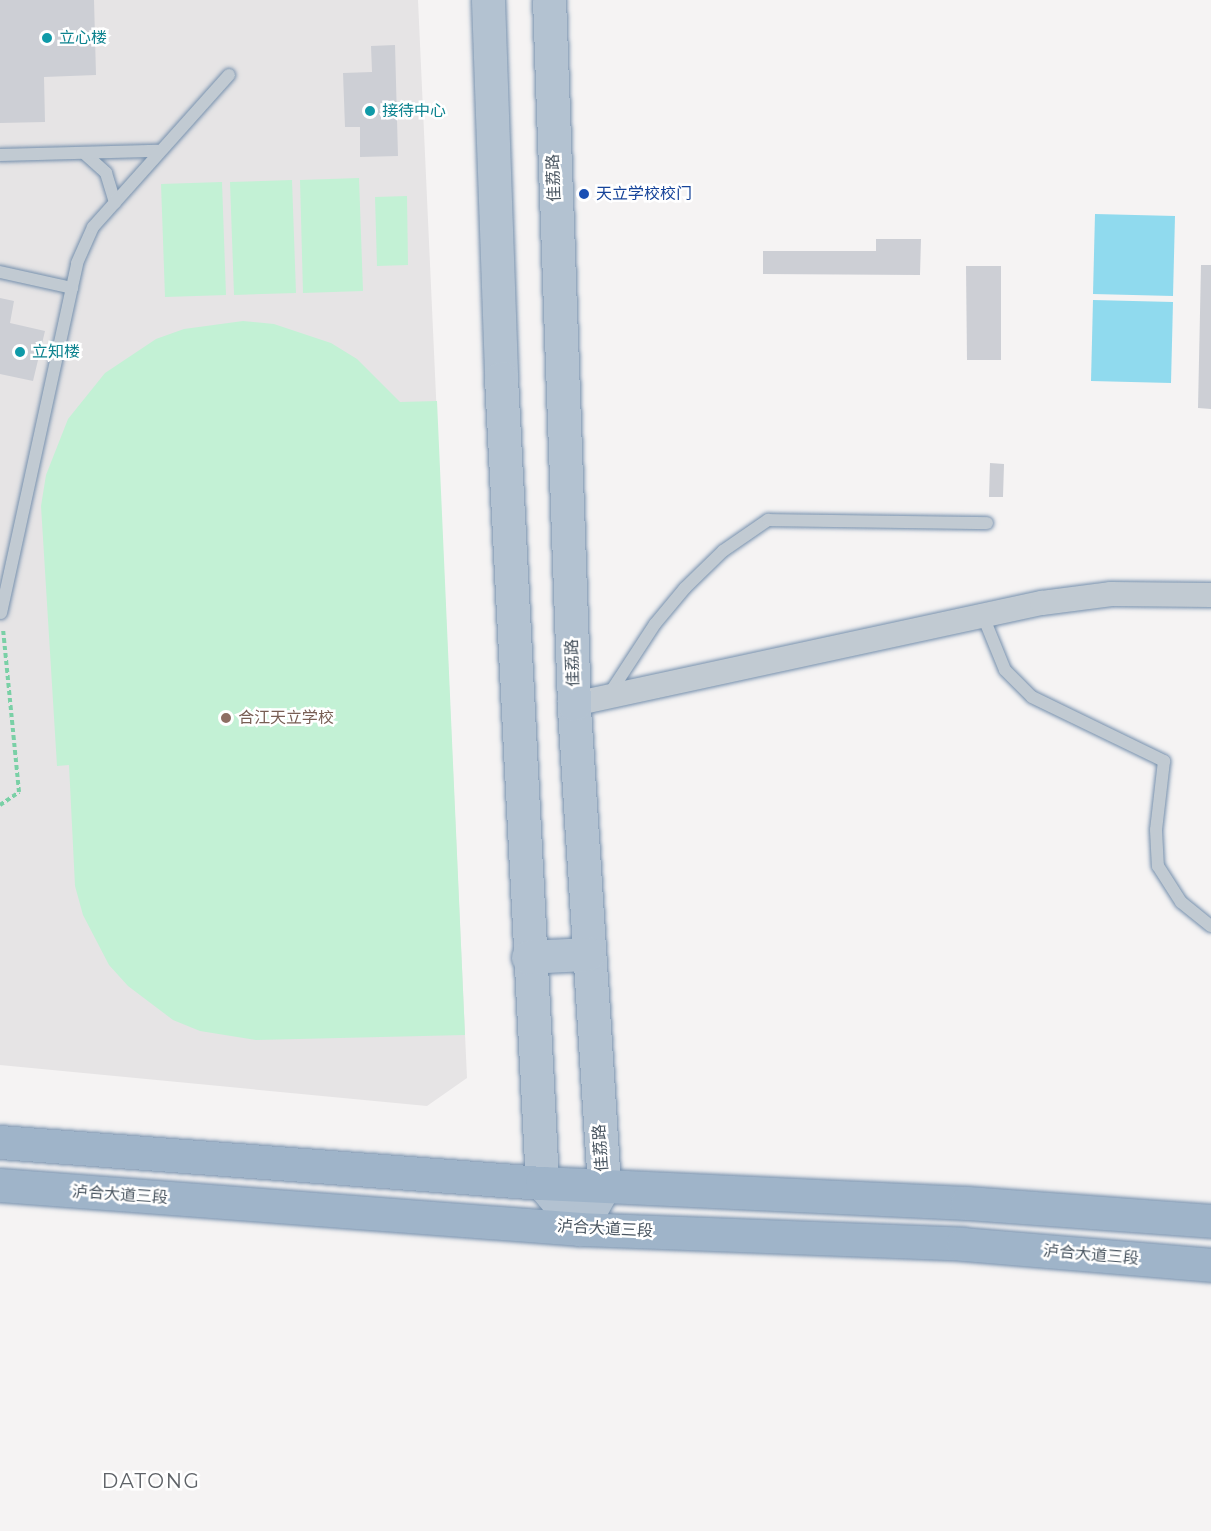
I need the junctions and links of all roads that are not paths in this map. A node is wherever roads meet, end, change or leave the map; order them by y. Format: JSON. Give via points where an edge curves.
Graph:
{"nodes":[{"id":1,"x":488,"y":0,"type":"edge"},
{"id":2,"x":549,"y":0,"type":"edge"},
{"id":3,"x":230,"y":75,"type":"dead end"},
{"id":4,"x":158,"y":151,"type":"junction"},
{"id":5,"x":84,"y":153,"type":"junction"},
{"id":6,"x":0,"y":155,"type":"edge"},
{"id":7,"x":115,"y":203,"type":"junction"},
{"id":8,"x":0,"y":272,"type":"edge"},
{"id":9,"x":72,"y":288,"type":"junction"},
{"id":10,"x":987,"y":523,"type":"dead end"},
{"id":11,"x":1211,"y":595,"type":"edge"},
{"id":12,"x":1,"y":613,"type":"edge"},
{"id":13,"x":983,"y":616,"type":"junction"},
{"id":14,"x":608,"y":697,"type":"junction"},
{"id":15,"x":574,"y":705,"type":"junction"},
{"id":16,"x":1211,"y":926,"type":"edge"},
{"id":17,"x":588,"y":954,"type":"junction"},
{"id":18,"x":528,"y":957,"type":"junction"},
{"id":19,"x":0,"y":1143,"type":"edge"},
{"id":20,"x":347,"y":1169,"type":"junction"},
{"id":21,"x":542,"y":1183,"type":"junction"},
{"id":22,"x":0,"y":1185,"type":"edge"},
{"id":23,"x":604,"y":1186,"type":"junction"},
{"id":24,"x":799,"y":1195,"type":"junction"},
{"id":25,"x":344,"y":1211,"type":"junction"},
{"id":26,"x":1211,"y":1221,"type":"edge"},
{"id":27,"x":580,"y":1229,"type":"junction"},
{"id":28,"x":798,"y":1238,"type":"junction"},
{"id":29,"x":1211,"y":1265,"type":"edge"}],
"edges":[{"from":1,"to":18,"type":"main road"},
{"from":2,"to":15,"type":"main road","name":"佳荔路"},
{"from":3,"to":4,"type":"lane"},
{"from":4,"to":5,"type":"lane"},
{"from":4,"to":7,"type":"lane"},
{"from":5,"to":6,"type":"lane"},
{"from":5,"to":7,"type":"lane","via":[[106,173]]},
{"from":7,"to":9,"type":"lane","via":[[93,227]]},
{"from":8,"to":9,"type":"lane"},
{"from":9,"to":12,"type":"lane"},
{"from":10,"to":14,"type":"lane","via":[[768,520],[723,551],[685,588],[655,624]]},
{"from":11,"to":13,"type":"street","via":[[1111,594]]},
{"from":13,"to":14,"type":"street"},
{"from":13,"to":16,"type":"lane","via":[[1005,670],[1032,697],[1164,760],[1156,830],[1158,866],[1180,902]]},
{"from":14,"to":15,"type":"street"},
{"from":15,"to":17,"type":"main road","name":"佳荔路"},
{"from":17,"to":18,"type":"main road"},
{"from":17,"to":23,"type":"main road","name":"佳荔路"},
{"from":18,"to":21,"type":"main road"},
{"from":19,"to":20,"type":"highway"},
{"from":20,"to":21,"type":"highway"},
{"from":20,"to":25,"type":"highway"},
{"from":21,"to":23,"type":"highway"},
{"from":21,"to":27,"type":"main road"},
{"from":22,"to":25,"type":"highway","name":"泸合大道三段"},
{"from":23,"to":24,"type":"highway"},
{"from":23,"to":27,"type":"main road","name":"佳荔路"},
{"from":24,"to":26,"type":"highway"},
{"from":24,"to":28,"type":"highway"},
{"from":25,"to":27,"type":"highway","name":"泸合大道三段"},
{"from":27,"to":28,"type":"highway","name":"泸合大道三段"},
{"from":28,"to":29,"type":"highway","name":"泸合大道三段","via":[[963,1245]]}]}
